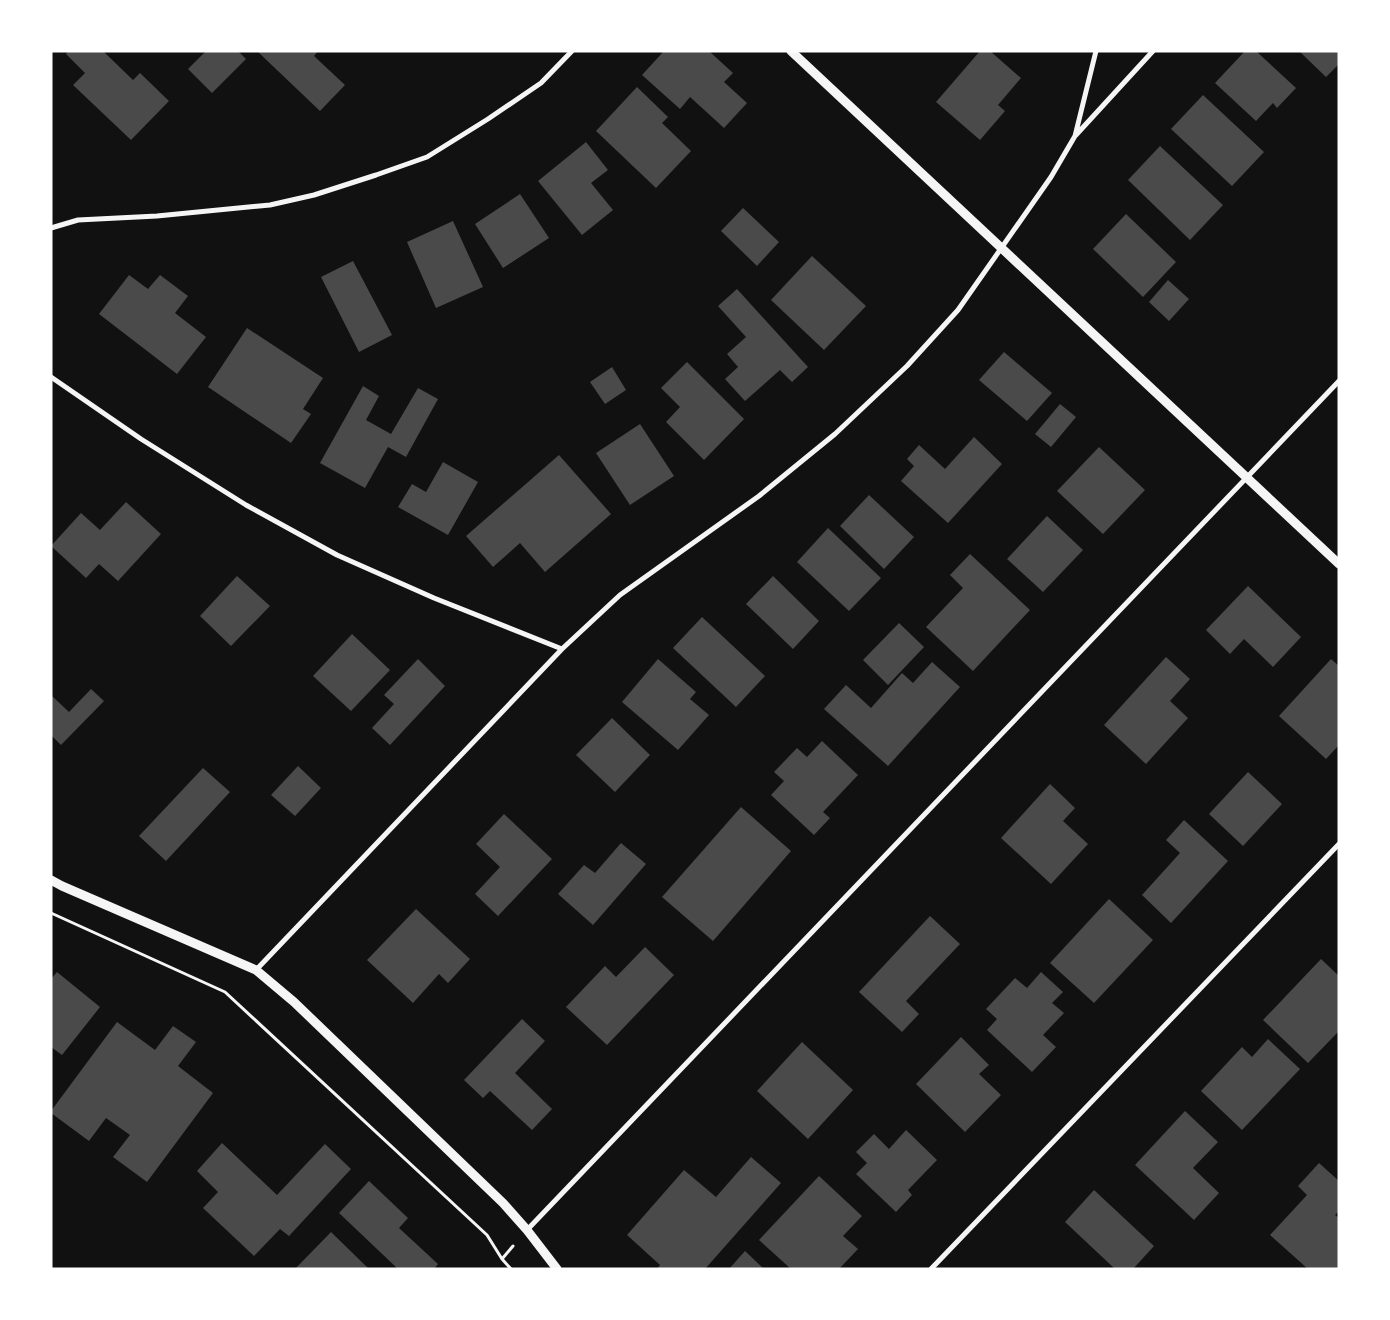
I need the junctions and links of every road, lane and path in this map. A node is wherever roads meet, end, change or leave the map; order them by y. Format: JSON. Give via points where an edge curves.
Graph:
{"nodes":[{"id":1,"x":572,"y":51,"type":"edge"},
{"id":2,"x":791,"y":51,"type":"edge"},
{"id":3,"x":1096,"y":51,"type":"edge"},
{"id":4,"x":1153,"y":51,"type":"edge"},
{"id":5,"x":1075,"y":136,"type":"junction"},
{"id":6,"x":51,"y":228,"type":"edge"},
{"id":7,"x":1001,"y":248,"type":"junction"},
{"id":8,"x":51,"y":378,"type":"edge"},
{"id":9,"x":1339,"y":381,"type":"edge"},
{"id":10,"x":1247,"y":477,"type":"junction"},
{"id":11,"x":1339,"y":564,"type":"edge"},
{"id":12,"x":562,"y":649,"type":"junction"},
{"id":13,"x":1339,"y":844,"type":"edge"},
{"id":14,"x":51,"y":880,"type":"edge"},
{"id":15,"x":51,"y":913,"type":"edge"},
{"id":16,"x":256,"y":970,"type":"junction"},
{"id":17,"x":527,"y":1230,"type":"junction"},
{"id":18,"x":511,"y":1269,"type":"edge"},
{"id":19,"x":556,"y":1269,"type":"edge"},
{"id":20,"x":930,"y":1269,"type":"edge"}],
"edges":[{"from":1,"to":6,"type":"street","via":[[541,83],[488,120],[426,157],[376,175],[314,195],[270,204],[157,216],[78,220]]},
{"from":2,"to":7,"type":"street"},
{"from":3,"to":5,"type":"street"},
{"from":4,"to":5,"type":"street"},
{"from":5,"to":7,"type":"street","via":[[1051,177]]},
{"from":7,"to":10,"type":"street"},
{"from":7,"to":12,"type":"street","via":[[958,310],[906,366],[835,434],[759,496],[620,595]]},
{"from":8,"to":12,"type":"street","via":[[238,500],[337,555]]},
{"from":9,"to":10,"type":"street"},
{"from":10,"to":11,"type":"street"},
{"from":10,"to":17,"type":"street"},
{"from":12,"to":16,"type":"street"},
{"from":13,"to":20,"type":"street"},
{"from":14,"to":16,"type":"street"},
{"from":15,"to":18,"type":"path","via":[[225,992],[487,1235]]},
{"from":16,"to":17,"type":"street","via":[[294,1002],[503,1203]]},
{"from":17,"to":19,"type":"street"}]}
